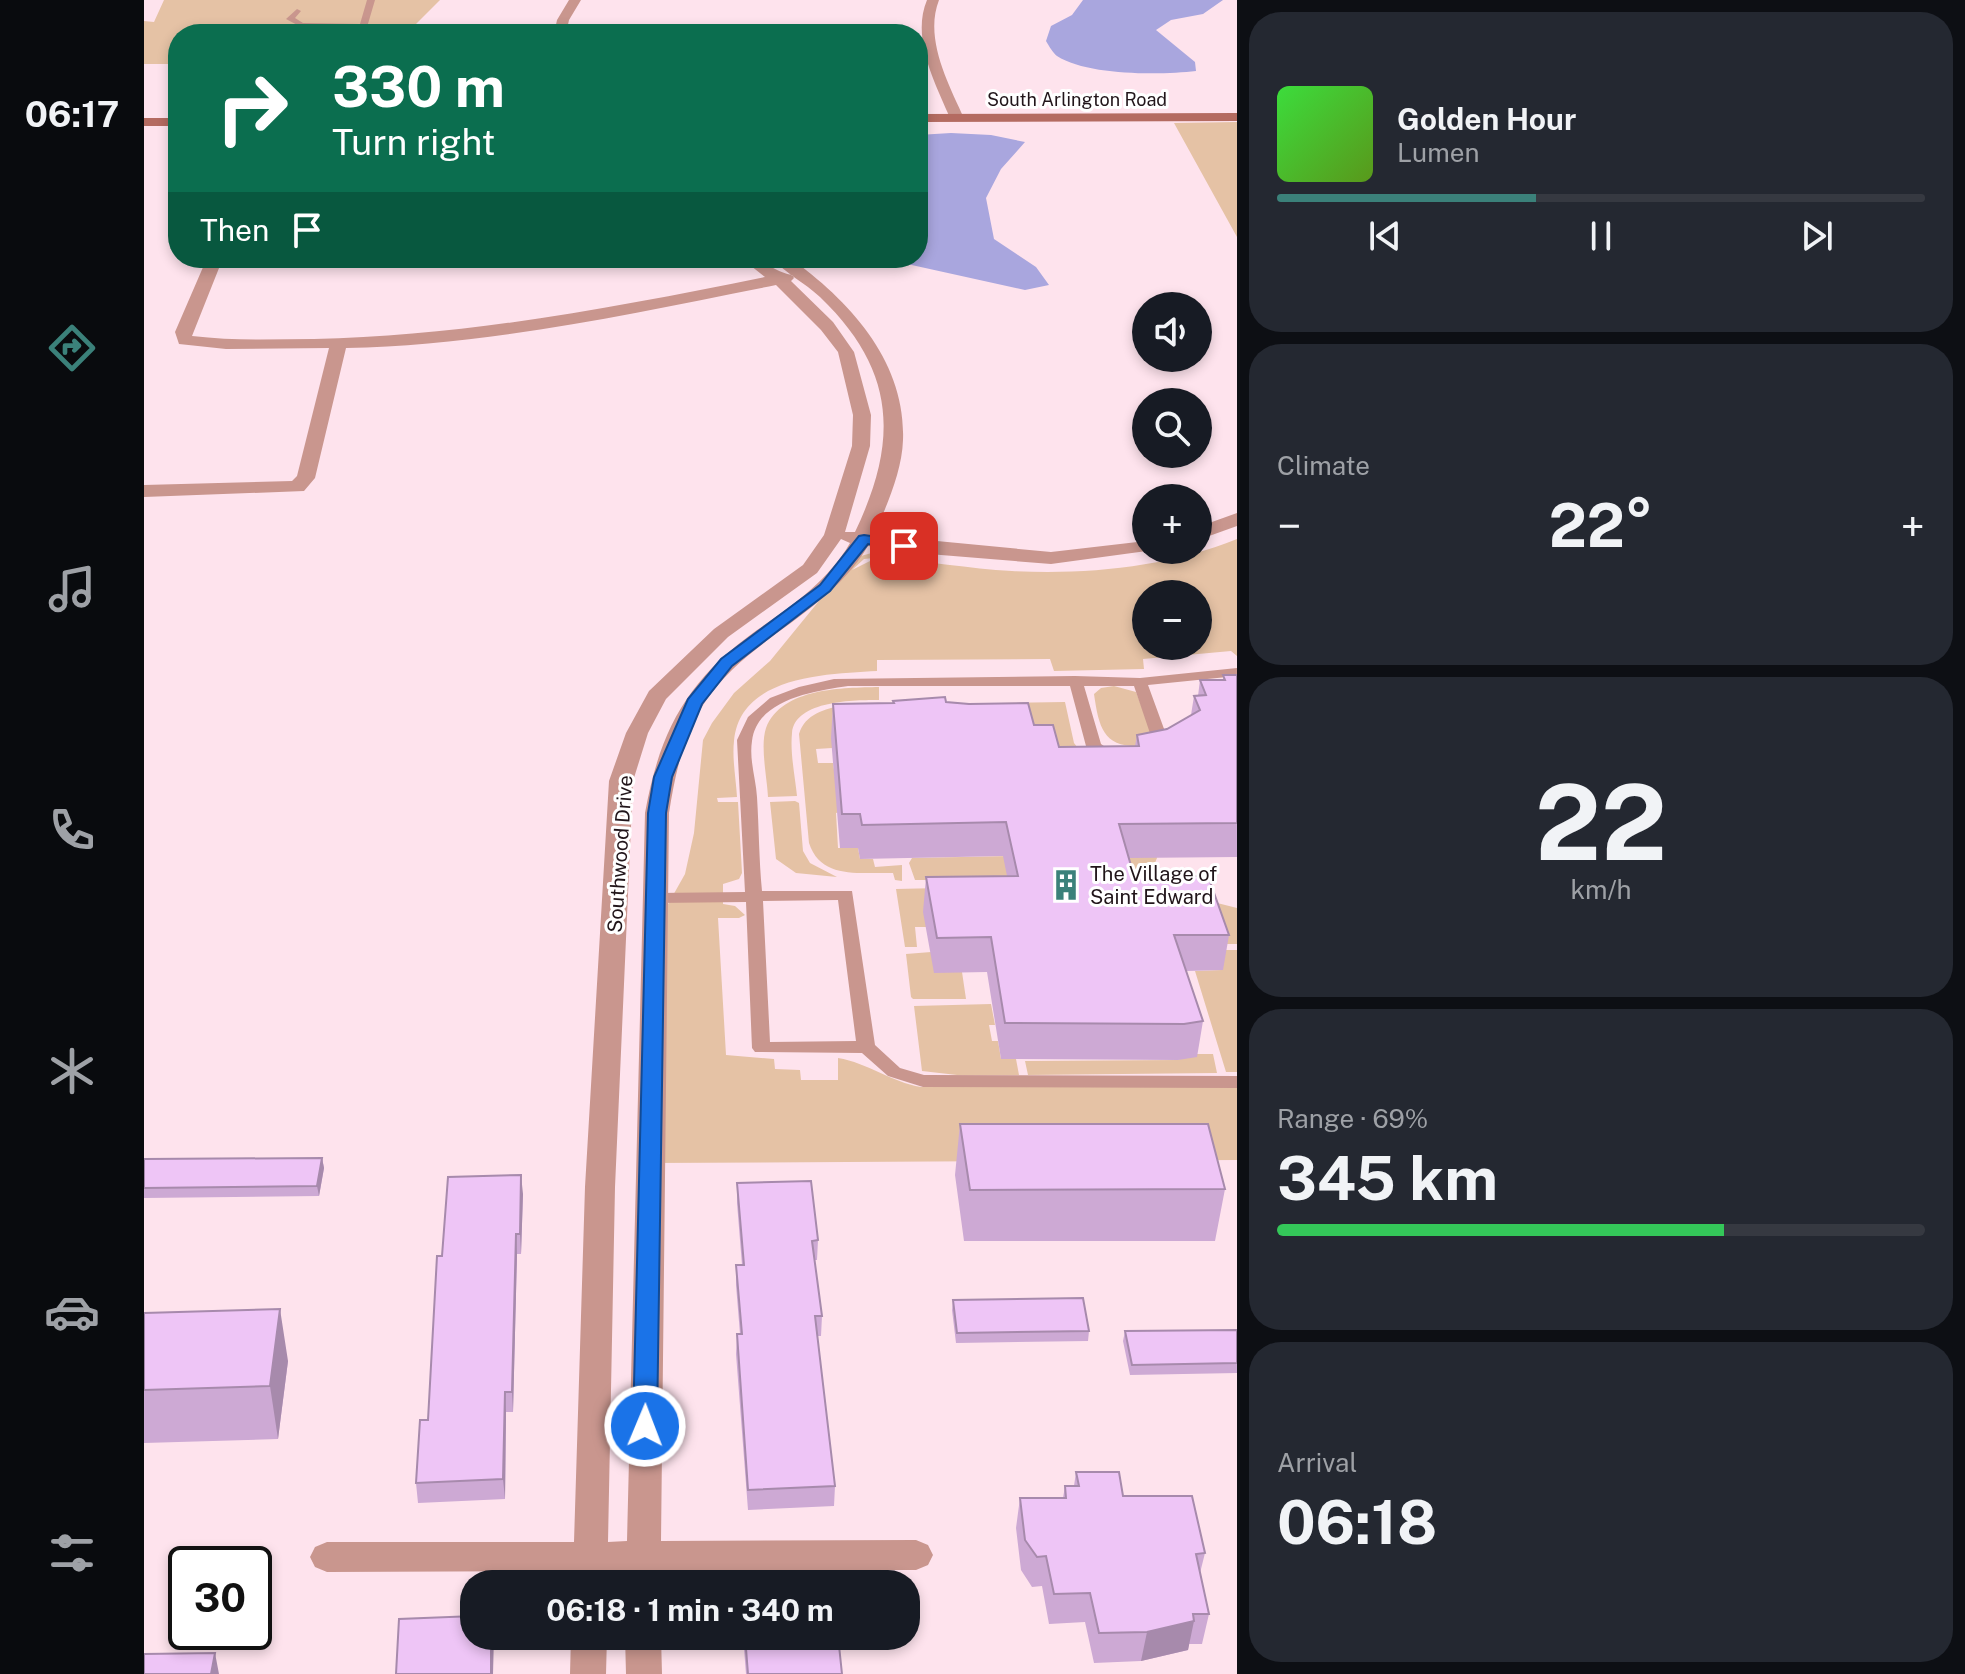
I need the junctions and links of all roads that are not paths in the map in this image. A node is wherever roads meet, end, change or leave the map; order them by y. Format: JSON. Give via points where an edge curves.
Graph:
{"nodes":[{"id":1,"x":371,"y":0,"type":"edge"},
{"id":2,"x":575,"y":0,"type":"edge"},
{"id":3,"x":933,"y":0,"type":"edge"},
{"id":4,"x":297,"y":11,"type":"dead end"},
{"id":5,"x":299,"y":24,"type":"edge"},
{"id":6,"x":363,"y":24,"type":"edge"},
{"id":7,"x":562,"y":24,"type":"edge"},
{"id":8,"x":926,"y":24,"type":"edge"},
{"id":9,"x":928,"y":37,"type":"edge"},
{"id":10,"x":1237,"y":117,"type":"edge"},
{"id":11,"x":928,"y":118,"type":"edge"},
{"id":12,"x":957,"y":118,"type":"junction"},
{"id":13,"x":144,"y":122,"type":"edge"},
{"id":14,"x":168,"y":122,"type":"edge"},
{"id":15,"x":211,"y":268,"type":"edge"},
{"id":16,"x":779,"y":269,"type":"edge"},
{"id":17,"x":339,"y":344,"type":"junction"},
{"id":18,"x":144,"y":491,"type":"edge"},
{"id":19,"x":1237,"y":519,"type":"edge"},
{"id":20,"x":1212,"y":529,"type":"edge"},
{"id":21,"x":834,"y":535,"type":"junction"},
{"id":22,"x":864,"y":539,"type":"junction"},
{"id":23,"x":1132,"y":549,"type":"edge"},
{"id":24,"x":1237,"y":672,"type":"edge"},
{"id":25,"x":1075,"y":680,"type":"junction"},
{"id":26,"x":1140,"y":682,"type":"junction"},
{"id":27,"x":1148,"y":759,"type":"edge"},
{"id":28,"x":1128,"y":761,"type":"edge"},
{"id":29,"x":754,"y":896,"type":"junction"},
{"id":30,"x":656,"y":898,"type":"junction"},
{"id":31,"x":866,"y":1047,"type":"junction"},
{"id":32,"x":1237,"y":1082,"type":"edge"},
{"id":33,"x":916,"y":1555,"type":"dead end"},
{"id":34,"x":327,"y":1557,"type":"dead end"},
{"id":35,"x":590,"y":1569,"type":"edge"},
{"id":36,"x":643,"y":1569,"type":"edge"},
{"id":37,"x":589,"y":1650,"type":"edge"},
{"id":38,"x":643,"y":1650,"type":"edge"},
{"id":39,"x":588,"y":1674,"type":"edge"},
{"id":40,"x":644,"y":1674,"type":"edge"}],
"edges":[{"from":1,"to":6,"type":"lane"},
{"from":2,"to":7,"type":"street"},
{"from":3,"to":8,"type":"street"},
{"from":4,"to":5,"type":"lane","via":[[290,19]]},
{"from":9,"to":12,"type":"street"},
{"from":10,"to":12,"type":"main road","name":"South Arlington Road"},
{"from":11,"to":12,"type":"main road","name":"South Arlington Road"},
{"from":13,"to":14,"type":"main road"},
{"from":15,"to":17,"type":"street","via":[[183,332],[185,340]]},
{"from":16,"to":17,"type":"street","via":[[458,337]]},
{"from":16,"to":21,"type":"street","name":"Southwood Drive","via":[[846,352],[862,415],[861,446]]},
{"from":16,"to":22,"type":"street","name":"Southwood Drive","via":[[804,275],[838,304],[864,336],[887,386],[894,440]]},
{"from":17,"to":18,"type":"street","via":[[306,478],[297,487]]},
{"from":19,"to":20,"type":"street"},
{"from":21,"to":22,"type":"street"},
{"from":21,"to":35,"type":"street","name":"Southwood Drive","via":[[810,569],[721,633],[657,696],[621,781],[600,1187]]},
{"from":22,"to":23,"type":"street","via":[[1051,558]]},
{"from":22,"to":30,"type":"street","name":"Southwood Drive","via":[[825,588],[727,663],[694,703],[663,777]]},
{"from":24,"to":26,"type":"lane"},
{"from":25,"to":26,"type":"lane"},
{"from":25,"to":28,"type":"lane","via":[[1094,746],[1108,757]]},
{"from":25,"to":29,"type":"lane","via":[[848,682],[803,690],[776,702],[746,733]]},
{"from":26,"to":27,"type":"lane","via":[[1164,744]]},
{"from":29,"to":30,"type":"lane"},
{"from":29,"to":31,"type":"lane","via":[[846,895]]},
{"from":29,"to":31,"type":"lane","via":[[761,1048]]},
{"from":30,"to":36,"type":"street","name":"Southwood Drive"},
{"from":31,"to":32,"type":"lane","via":[[894,1072],[923,1081]]},
{"from":33,"to":36,"type":"street"},
{"from":34,"to":35,"type":"street"},
{"from":35,"to":36,"type":"street"},
{"from":37,"to":39,"type":"street"},
{"from":38,"to":40,"type":"street"}]}
